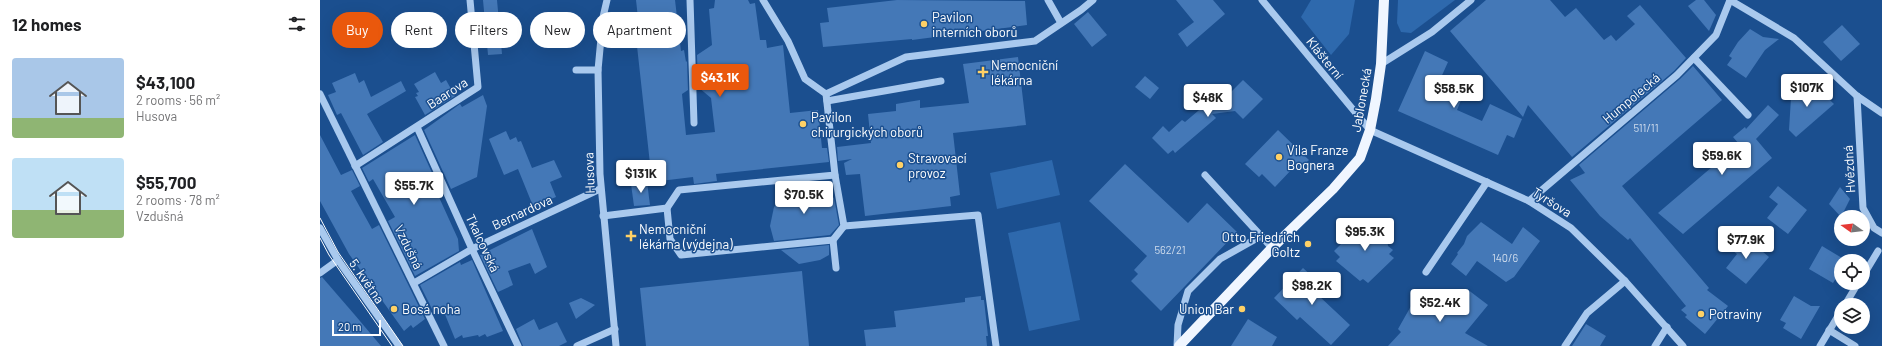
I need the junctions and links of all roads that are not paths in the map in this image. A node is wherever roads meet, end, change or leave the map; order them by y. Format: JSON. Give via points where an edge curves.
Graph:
{"nodes":[{"id":1,"x":470,"y":0,"type":"edge"},
{"id":2,"x":607,"y":0,"type":"edge"},
{"id":3,"x":690,"y":0,"type":"edge"},
{"id":4,"x":763,"y":0,"type":"edge"},
{"id":5,"x":1048,"y":0,"type":"edge"},
{"id":6,"x":1093,"y":0,"type":"edge"},
{"id":7,"x":1262,"y":0,"type":"edge"},
{"id":8,"x":1384,"y":0,"type":"edge"},
{"id":9,"x":1471,"y":0,"type":"edge"},
{"id":10,"x":1730,"y":0,"type":"edge"},
{"id":11,"x":1061,"y":22,"type":"junction"},
{"id":12,"x":1694,"y":58,"type":"junction"},
{"id":13,"x":1381,"y":64,"type":"junction"},
{"id":14,"x":576,"y":70,"type":"dead end"},
{"id":15,"x":598,"y":70,"type":"junction"},
{"id":16,"x":941,"y":81,"type":"dead end"},
{"id":17,"x":320,"y":94,"type":"edge"},
{"id":18,"x":1858,"y":96,"type":"junction"},
{"id":19,"x":826,"y":98,"type":"junction"},
{"id":20,"x":1882,"y":113,"type":"edge"},
{"id":21,"x":1748,"y":115,"type":"dead end"},
{"id":22,"x":694,"y":123,"type":"dead end"},
{"id":23,"x":417,"y":127,"type":"junction"},
{"id":24,"x":1370,"y":130,"type":"junction"},
{"id":25,"x":355,"y":166,"type":"junction"},
{"id":26,"x":835,"y":174,"type":"junction"},
{"id":27,"x":1205,"y":175,"type":"dead end"},
{"id":28,"x":1487,"y":182,"type":"junction"},
{"id":29,"x":600,"y":189,"type":"junction"},
{"id":30,"x":1529,"y":201,"type":"junction"},
{"id":31,"x":667,"y":208,"type":"junction"},
{"id":32,"x":603,"y":216,"type":"junction"},
{"id":33,"x":844,"y":226,"type":"junction"},
{"id":34,"x":320,"y":228,"type":"edge"},
{"id":35,"x":1882,"y":233,"type":"edge"},
{"id":36,"x":1261,"y":236,"type":"junction"},
{"id":37,"x":834,"y":240,"type":"junction"},
{"id":38,"x":1272,"y":248,"type":"junction"},
{"id":39,"x":472,"y":249,"type":"junction"},
{"id":40,"x":1878,"y":252,"type":"dead end"},
{"id":41,"x":338,"y":260,"type":"junction"},
{"id":42,"x":1870,"y":265,"type":"edge"},
{"id":43,"x":836,"y":268,"type":"dead end"},
{"id":44,"x":1426,"y":272,"type":"dead end"},
{"id":45,"x":320,"y":273,"type":"edge"},
{"id":46,"x":1625,"y":281,"type":"junction"},
{"id":47,"x":414,"y":283,"type":"junction"},
{"id":48,"x":1834,"y":322,"type":"edge"},
{"id":49,"x":1667,"y":327,"type":"junction"},
{"id":50,"x":615,"y":329,"type":"junction"},
{"id":51,"x":1829,"y":330,"type":"junction"},
{"id":52,"x":399,"y":346,"type":"edge"},
{"id":53,"x":444,"y":346,"type":"edge"},
{"id":54,"x":518,"y":346,"type":"edge"},
{"id":55,"x":577,"y":346,"type":"edge"},
{"id":56,"x":616,"y":346,"type":"edge"},
{"id":57,"x":996,"y":346,"type":"edge"},
{"id":58,"x":1178,"y":346,"type":"edge"},
{"id":59,"x":1565,"y":346,"type":"edge"},
{"id":60,"x":1655,"y":346,"type":"edge"},
{"id":61,"x":1683,"y":346,"type":"edge"},
{"id":62,"x":1820,"y":346,"type":"edge"},
{"id":63,"x":1855,"y":346,"type":"edge"}],
"edges":[{"from":1,"to":23,"type":"street","name":"Baarova","via":[[478,87]]},
{"from":2,"to":15,"type":"street","name":"Husova"},
{"from":3,"to":22,"type":"street"},
{"from":4,"to":19,"type":"street","via":[[788,41],[805,79]]},
{"from":5,"to":11,"type":"street"},
{"from":6,"to":11,"type":"street"},
{"from":7,"to":24,"type":"street","name":"Klášterní"},
{"from":8,"to":13,"type":"main road","name":"Jablonecká"},
{"from":9,"to":13,"type":"street","via":[[1432,32]]},
{"from":10,"to":12,"type":"street","name":"Humpolecká","via":[[1716,35]]},
{"from":10,"to":18,"type":"street","via":[[1794,38]]},
{"from":11,"to":19,"type":"street","via":[[1035,41],[906,57]]},
{"from":12,"to":21,"type":"street"},
{"from":12,"to":30,"type":"street","name":"Humpolecká"},
{"from":13,"to":24,"type":"main road","name":"Jablonecká"},
{"from":14,"to":15,"type":"street"},
{"from":15,"to":29,"type":"street","name":"Husova"},
{"from":16,"to":19,"type":"street"},
{"from":17,"to":25,"type":"street","name":"Vzdušná"},
{"from":18,"to":20,"type":"street"},
{"from":18,"to":35,"type":"street","name":"Hvězdná","via":[[1863,208],[1874,228]]},
{"from":19,"to":26,"type":"street"},
{"from":23,"to":25,"type":"street","name":"Baarova"},
{"from":23,"to":39,"type":"street","name":"Tkalcovská"},
{"from":24,"to":28,"type":"street","name":"Tyršova"},
{"from":24,"to":38,"type":"main road","name":"Jablonecká","via":[[1360,158],[1347,174]]},
{"from":25,"to":47,"type":"street","name":"Vzdušná"},
{"from":26,"to":31,"type":"street","via":[[679,190]]},
{"from":26,"to":33,"type":"street"},
{"from":27,"to":36,"type":"street"},
{"from":28,"to":30,"type":"street","name":"Tyršova"},
{"from":28,"to":44,"type":"street"},
{"from":29,"to":32,"type":"street","name":"Husova"},
{"from":29,"to":39,"type":"street","name":"Bernardova"},
{"from":30,"to":46,"type":"street","name":"Tyršova","via":[[1571,228]]},
{"from":31,"to":32,"type":"street"},
{"from":31,"to":37,"type":"street","via":[[670,239],[681,255]]},
{"from":32,"to":50,"type":"street","name":"Husova"},
{"from":33,"to":37,"type":"street"},
{"from":33,"to":57,"type":"street","via":[[978,215]]},
{"from":34,"to":41,"type":"street","name":"5. května"},
{"from":36,"to":38,"type":"street"},
{"from":36,"to":58,"type":"street","via":[[1220,259],[1188,291],[1178,325]]},
{"from":37,"to":43,"type":"street"},
{"from":38,"to":58,"type":"main road","name":"Jablonecká"},
{"from":39,"to":47,"type":"street","name":"Bernardova"},
{"from":39,"to":54,"type":"street","name":"Tkalcovská"},
{"from":40,"to":42,"type":"street"},
{"from":41,"to":45,"type":"street"},
{"from":41,"to":52,"type":"street","name":"5. května"},
{"from":46,"to":49,"type":"street","name":"Tyršova"},
{"from":46,"to":59,"type":"street","via":[[1587,313]]},
{"from":47,"to":53,"type":"street","name":"Vzdušná"},
{"from":48,"to":51,"type":"street"},
{"from":49,"to":60,"type":"street"},
{"from":49,"to":61,"type":"street","name":"Tyršova"},
{"from":50,"to":55,"type":"street"},
{"from":50,"to":56,"type":"street","name":"Husova"},
{"from":51,"to":62,"type":"street"},
{"from":51,"to":63,"type":"street"}]}
